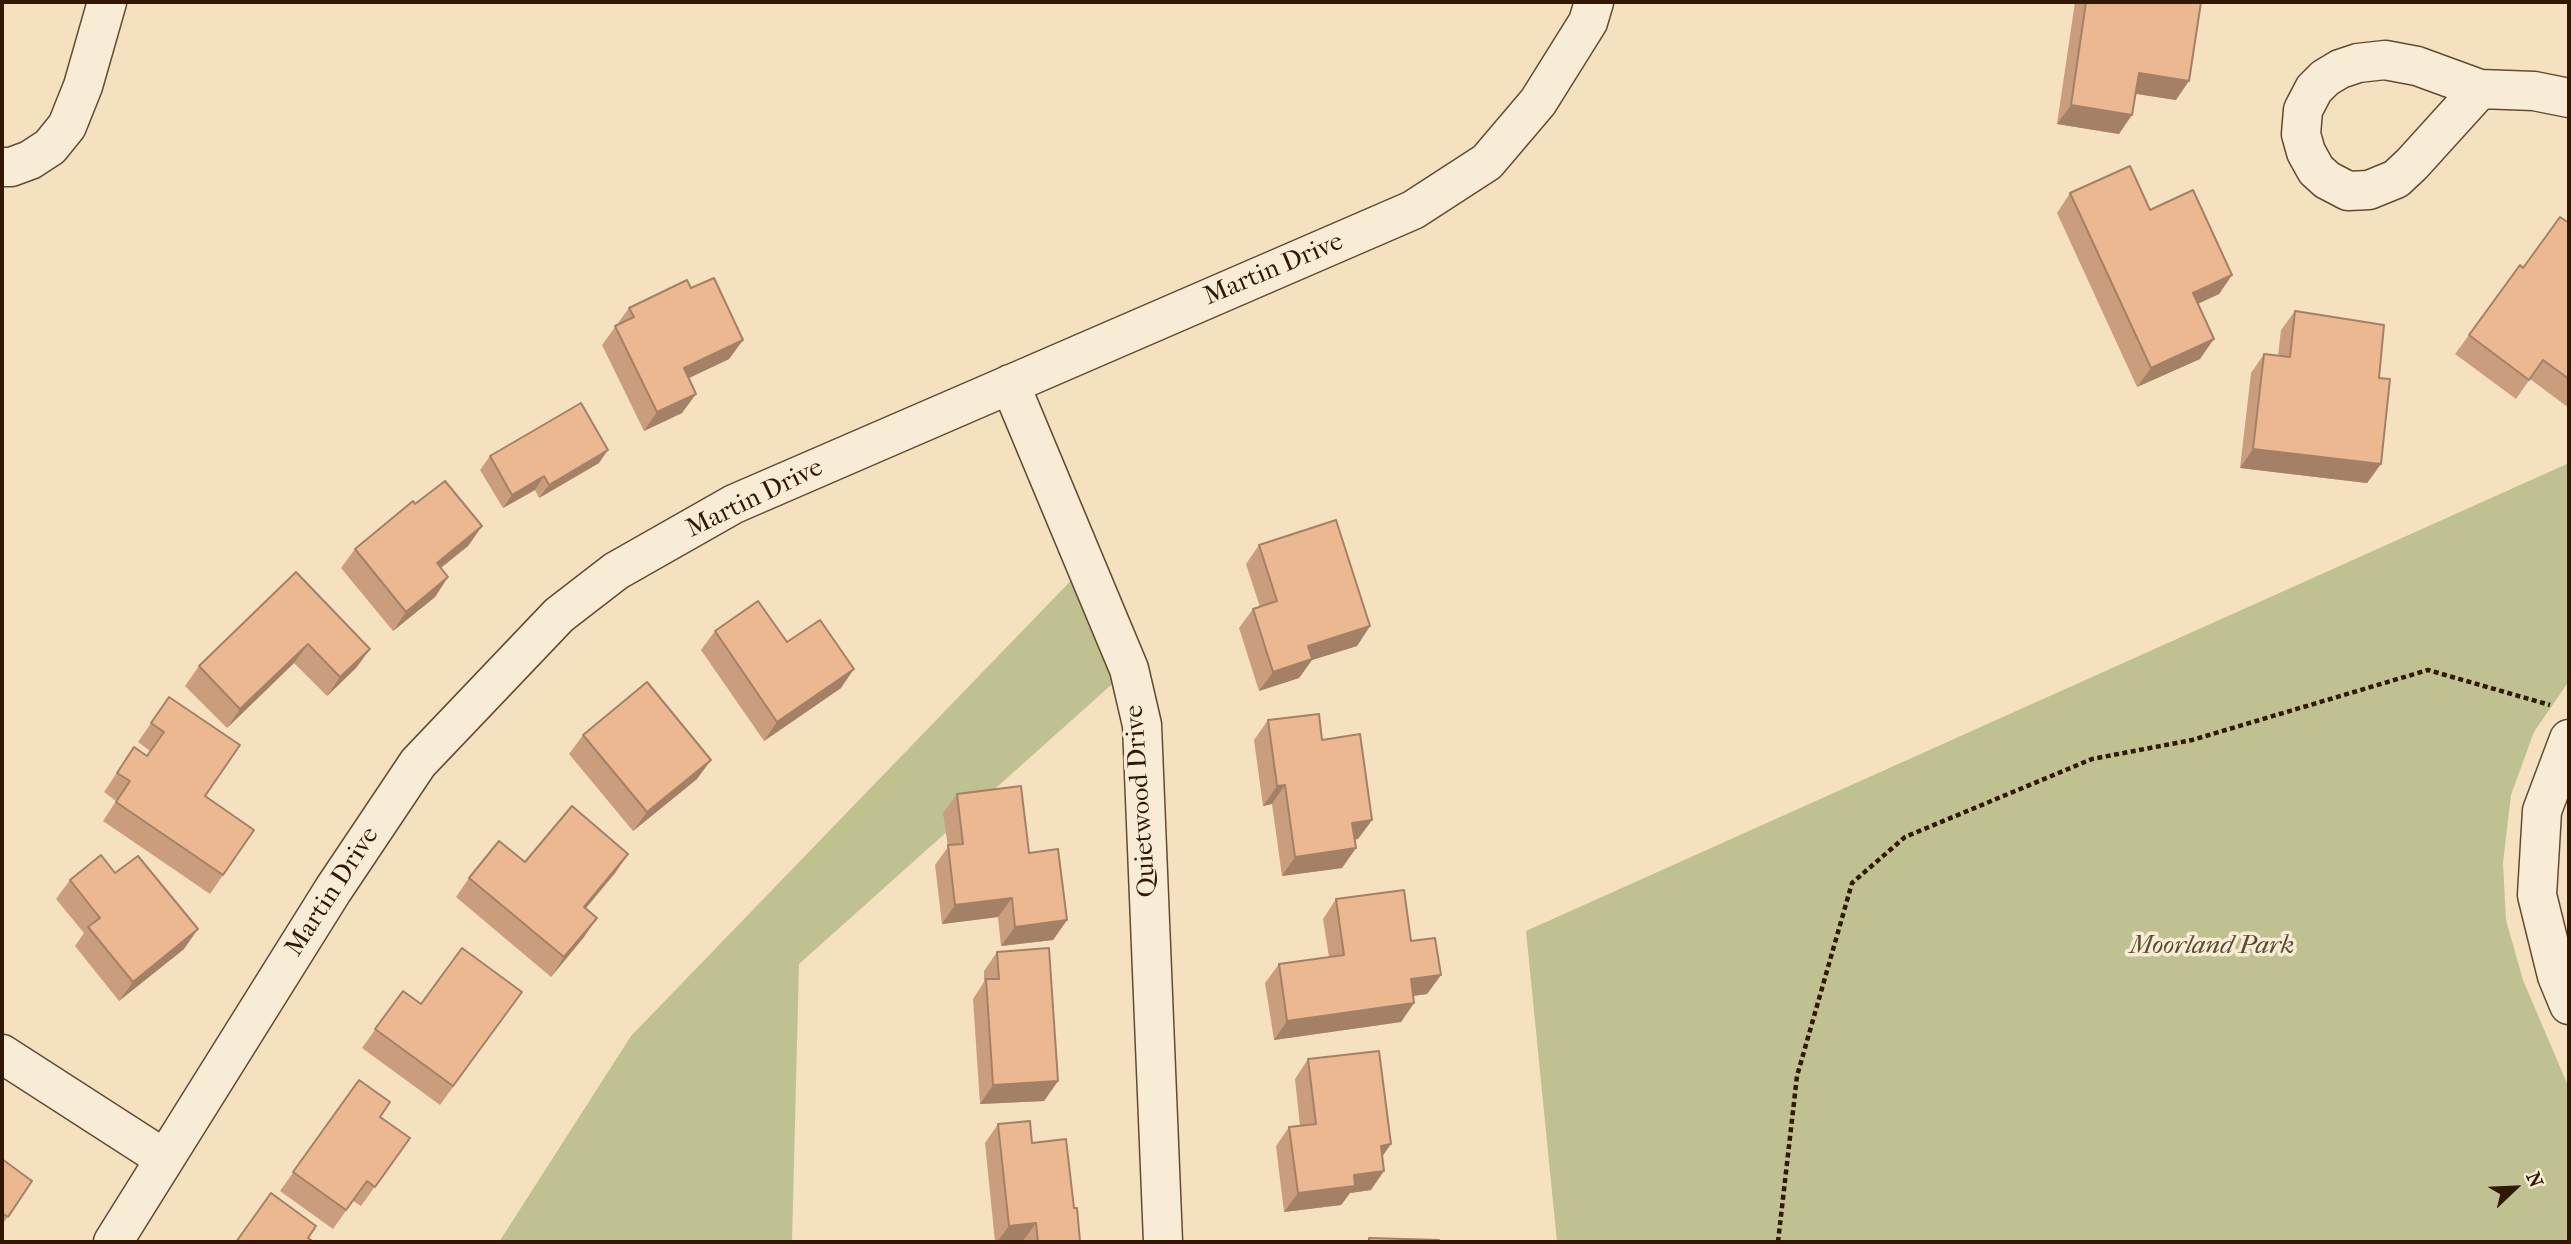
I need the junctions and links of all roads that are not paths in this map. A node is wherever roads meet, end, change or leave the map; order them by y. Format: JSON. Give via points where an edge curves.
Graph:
{"nodes":[{"id":1,"x":107,"y":2,"type":"edge"},
{"id":2,"x":1594,"y":2,"type":"edge"},
{"id":3,"x":2480,"y":89,"type":"dead end"},
{"id":4,"x":2569,"y":98,"type":"edge"},
{"id":5,"x":2,"y":167,"type":"edge"},
{"id":6,"x":1010,"y":384,"type":"junction"},
{"id":7,"x":2563,"y":723,"type":"edge"},
{"id":8,"x":2569,"y":1005,"type":"edge"},
{"id":9,"x":2,"y":1054,"type":"edge"},
{"id":10,"x":165,"y":1159,"type":"junction"},
{"id":11,"x":113,"y":1242,"type":"edge"},
{"id":12,"x":1163,"y":1242,"type":"edge"}],
"edges":[{"from":1,"to":5,"type":"street","via":[[83,86],[66,126],[50,147]]},
{"from":2,"to":6,"type":"street","name":"Martin Drive","via":[[1588,22],[1538,102],[1487,163],[1413,210]]},
{"from":3,"to":4,"type":"street"},
{"from":6,"to":10,"type":"street","name":"Martin Drive","via":[[734,504],[616,571],[559,615],[418,763]]},
{"from":6,"to":12,"type":"street","name":"Quietwood Drive","via":[[1129,669],[1142,725]]},
{"from":7,"to":8,"type":"street","via":[[2542,811],[2537,895]]},
{"from":9,"to":10,"type":"street"},
{"from":10,"to":11,"type":"street","name":"Martin Drive"}]}
